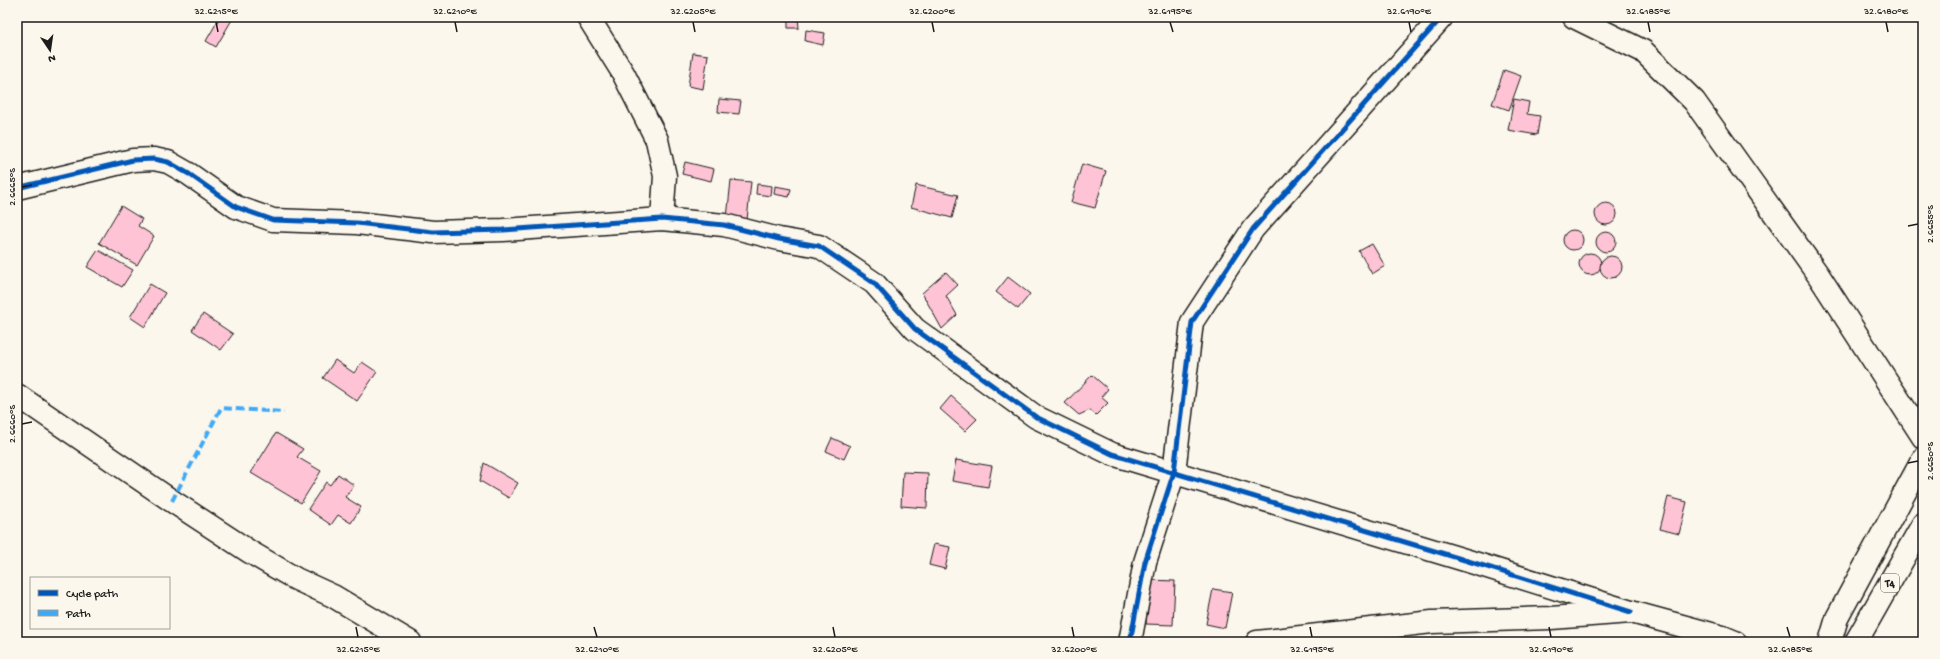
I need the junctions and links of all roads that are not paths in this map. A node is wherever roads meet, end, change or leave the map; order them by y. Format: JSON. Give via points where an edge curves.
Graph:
{"nodes":[{"id":1,"x":588,"y":17,"type":"edge"},
{"id":2,"x":1442,"y":17,"type":"edge"},
{"id":3,"x":1574,"y":17,"type":"edge"},
{"id":4,"x":17,"y":188,"type":"edge"},
{"id":5,"x":662,"y":219,"type":"junction"},
{"id":6,"x":17,"y":395,"type":"edge"},
{"id":7,"x":1923,"y":438,"type":"edge"},
{"id":8,"x":1923,"y":460,"type":"edge"},
{"id":9,"x":1174,"y":472,"type":"junction"},
{"id":10,"x":1923,"y":524,"type":"edge"},
{"id":11,"x":1631,"y":612,"type":"junction"},
{"id":12,"x":410,"y":642,"type":"edge"},
{"id":13,"x":1130,"y":642,"type":"edge"},
{"id":14,"x":1256,"y":642,"type":"edge"},
{"id":15,"x":1735,"y":642,"type":"edge"},
{"id":16,"x":1830,"y":642,"type":"edge"},
{"id":17,"x":1856,"y":642,"type":"edge"}],
"edges":[{"from":1,"to":5,"type":"main road","via":[[623,73],[656,140],[665,176]]},
{"from":2,"to":9,"type":"main road","via":[[1253,229],[1192,322]]},
{"from":3,"to":7,"type":"main road","via":[[1643,51],[1694,101],[1819,276]]},
{"from":4,"to":5,"type":"main road","via":[[133,160],[154,159],[168,162],[189,174],[236,207],[273,220],[357,223],[433,232]]},
{"from":5,"to":9,"type":"main road","via":[[724,225],[778,239],[819,246],[874,284],[915,329],[1036,417],[1112,454]]},
{"from":6,"to":12,"type":"main road","via":[[250,552],[296,579],[333,596]]},
{"from":8,"to":16,"type":"main road","via":[[1837,618]]},
{"from":9,"to":11,"type":"main road"},
{"from":9,"to":13,"type":"main road","via":[[1145,562]]},
{"from":10,"to":17,"type":"main road","number":"T4"},
{"from":11,"to":14,"type":"main road","via":[[1432,622]]},
{"from":11,"to":15,"type":"main road"}]}
